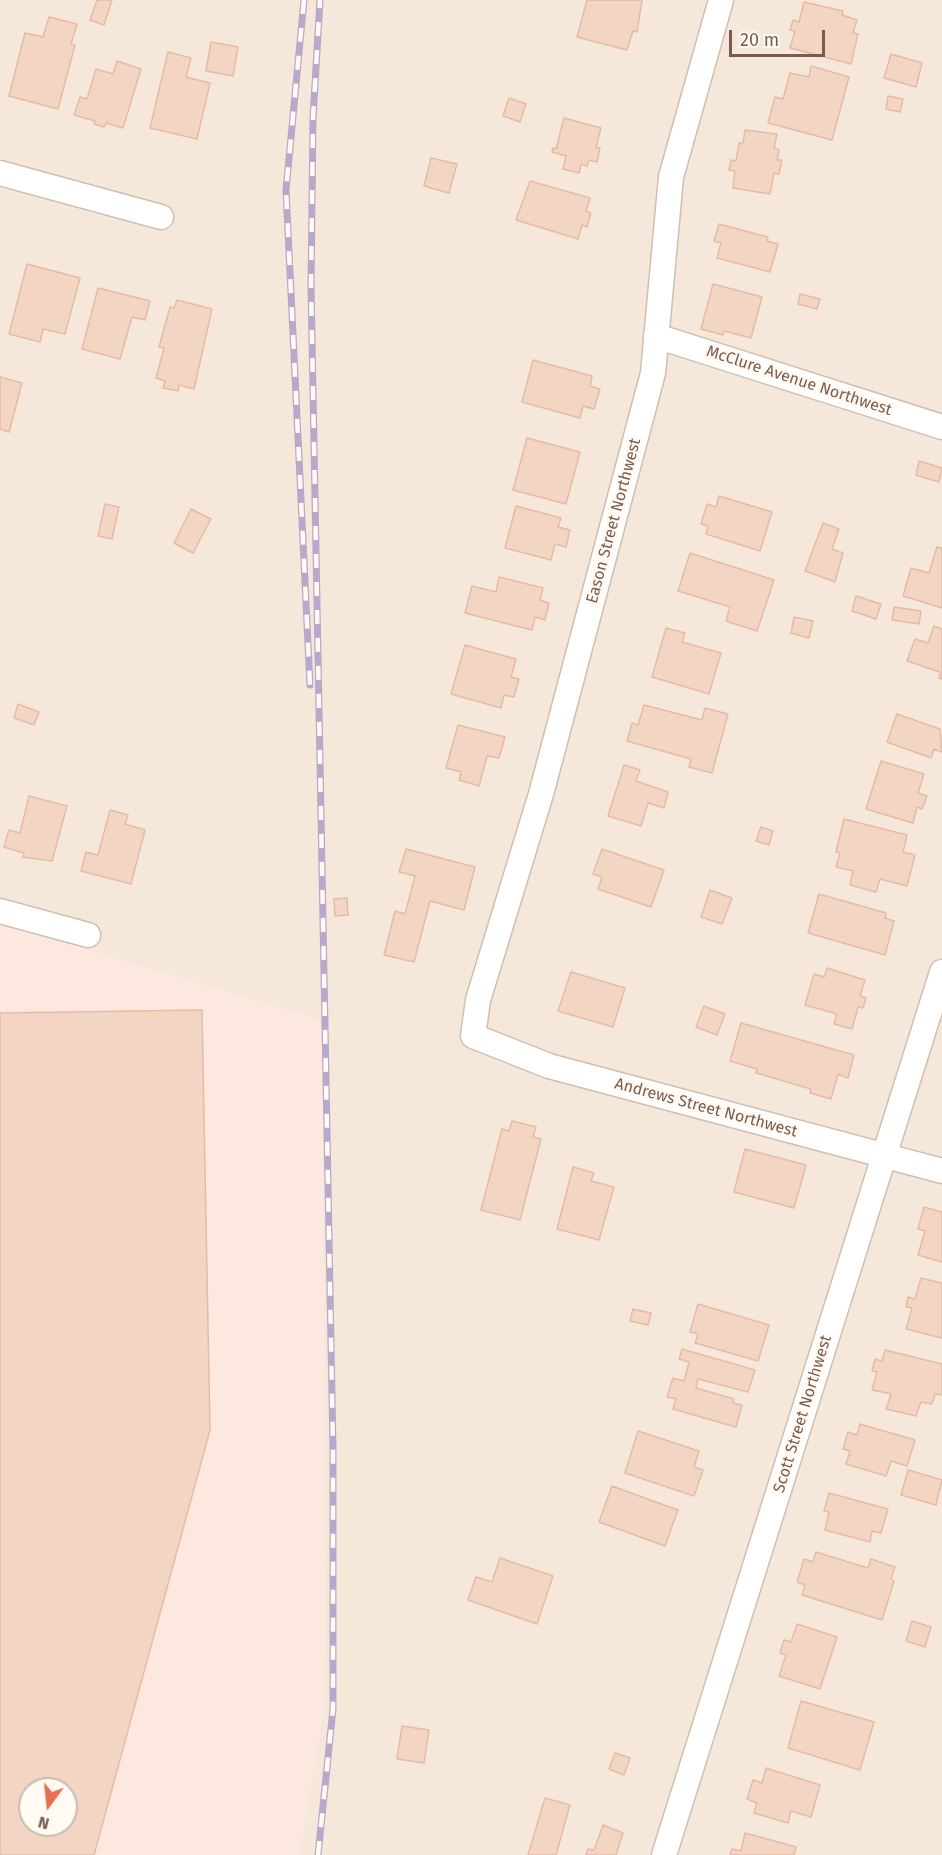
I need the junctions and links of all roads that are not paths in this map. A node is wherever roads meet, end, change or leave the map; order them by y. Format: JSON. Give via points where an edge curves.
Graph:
{"nodes":[{"id":1,"x":721,"y":0,"type":"edge"},
{"id":2,"x":0,"y":173,"type":"edge"},
{"id":3,"x":161,"y":217,"type":"dead end"},
{"id":4,"x":656,"y":336,"type":"junction"},
{"id":5,"x":942,"y":427,"type":"edge"},
{"id":6,"x":0,"y":911,"type":"edge"},
{"id":7,"x":88,"y":935,"type":"dead end"},
{"id":8,"x":942,"y":972,"type":"edge"},
{"id":9,"x":473,"y":1036,"type":"joint"},
{"id":10,"x":885,"y":1155,"type":"junction"},
{"id":11,"x":942,"y":1171,"type":"edge"},
{"id":12,"x":664,"y":1855,"type":"edge"}],
"edges":[{"from":1,"to":4,"type":"street","name":"Eason Street Northwest","via":[[671,177]]},
{"from":2,"to":3,"type":"street"},
{"from":4,"to":5,"type":"street","name":"McClure Avenue Northwest"},
{"from":4,"to":9,"type":"street","name":"Eason Street Northwest","via":[[653,373],[638,433],[542,794],[478,1000]]},
{"from":6,"to":7,"type":"street"},
{"from":8,"to":10,"type":"street","name":"Scott Street Northwest"},
{"from":9,"to":10,"type":"street","name":"Andrews Street Northwest","via":[[549,1066]]},
{"from":10,"to":11,"type":"street","name":"Andrews Street Northwest"},
{"from":10,"to":12,"type":"street","name":"Scott Street Northwest"}]}
